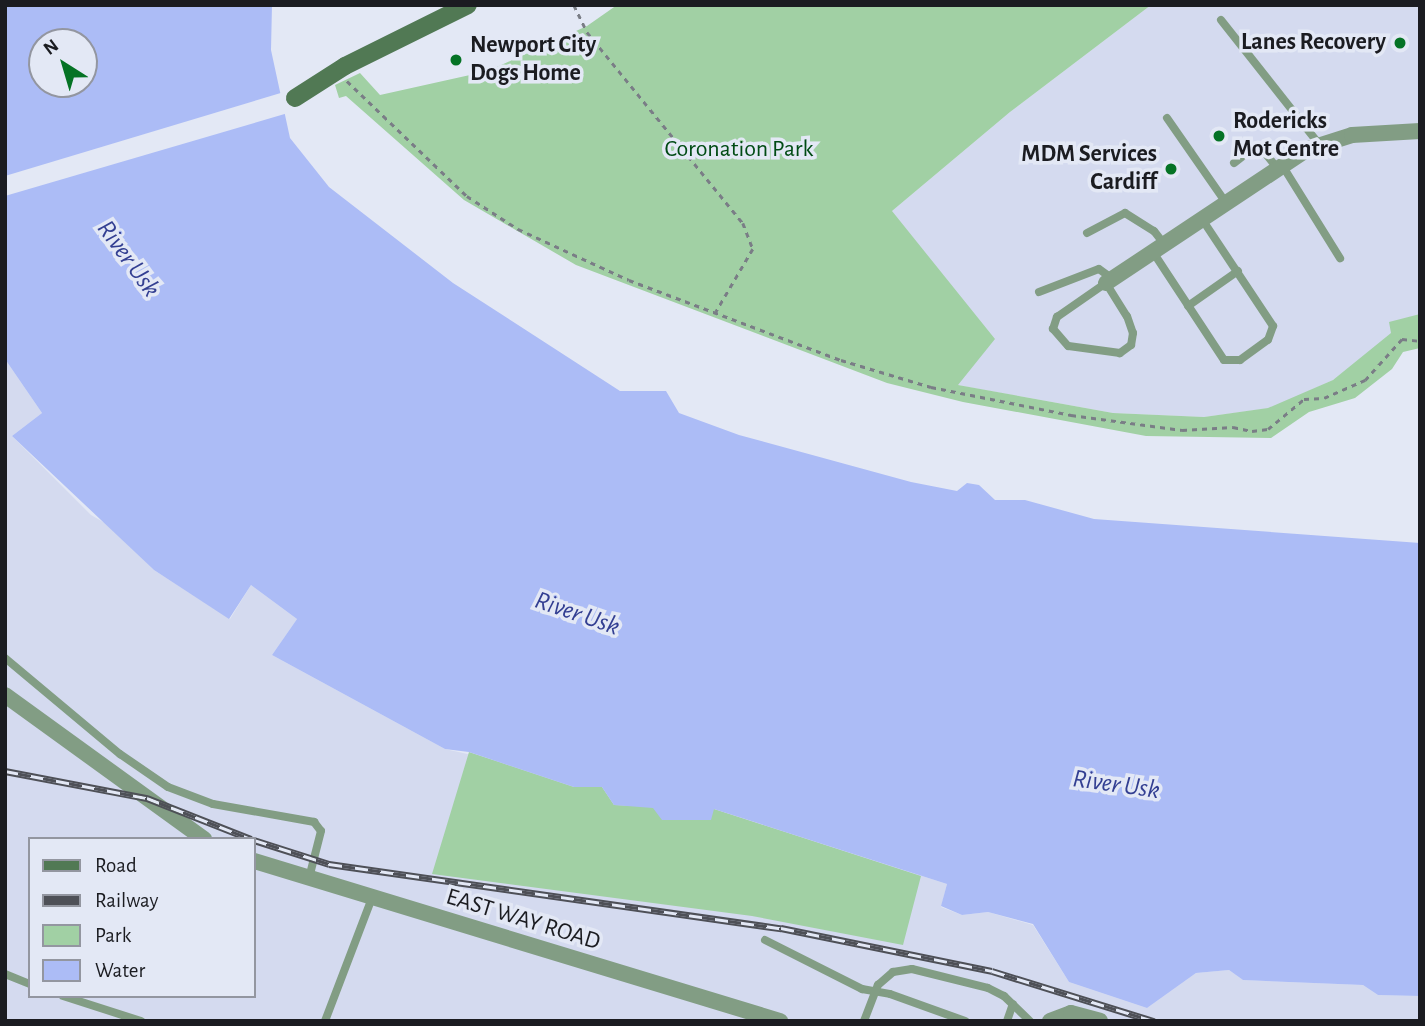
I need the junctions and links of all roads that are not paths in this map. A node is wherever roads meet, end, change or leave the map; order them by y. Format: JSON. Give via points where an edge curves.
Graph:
{"nodes":[{"id":1,"x":468,"y":5,"type":"edge"},
{"id":2,"x":1221,"y":20,"type":"dead end"},
{"id":3,"x":295,"y":97,"type":"dead end"},
{"id":4,"x":1167,"y":118,"type":"dead end"},
{"id":5,"x":1420,"y":131,"type":"edge"},
{"id":6,"x":1319,"y":144,"type":"junction"},
{"id":7,"x":1234,"y":163,"type":"dead end"},
{"id":8,"x":1279,"y":166,"type":"junction"},
{"id":9,"x":1226,"y":203,"type":"junction"},
{"id":10,"x":1202,"y":219,"type":"junction"},
{"id":11,"x":1087,"y":233,"type":"dead end"},
{"id":12,"x":1158,"y":248,"type":"junction"},
{"id":13,"x":1340,"y":258,"type":"dead end"},
{"id":14,"x":1238,"y":271,"type":"junction"},
{"id":15,"x":1109,"y":281,"type":"junction"},
{"id":16,"x":1040,"y":292,"type":"dead end"},
{"id":17,"x":1188,"y":306,"type":"junction"},
{"id":18,"x":5,"y":658,"type":"edge"},
{"id":19,"x":5,"y":695,"type":"edge"},
{"id":20,"x":201,"y":837,"type":"edge"},
{"id":21,"x":256,"y":862,"type":"edge"},
{"id":22,"x":309,"y":878,"type":"junction"},
{"id":23,"x":372,"y":898,"type":"junction"},
{"id":24,"x":765,"y":940,"type":"dead end"},
{"id":25,"x":5,"y":974,"type":"edge"},
{"id":26,"x":28,"y":983,"type":"edge"},
{"id":27,"x":875,"y":991,"type":"junction"},
{"id":28,"x":69,"y":998,"type":"edge"},
{"id":29,"x":1013,"y":1004,"type":"junction"},
{"id":30,"x":141,"y":1021,"type":"edge"},
{"id":31,"x":325,"y":1021,"type":"edge"},
{"id":32,"x":780,"y":1021,"type":"edge"},
{"id":33,"x":864,"y":1021,"type":"edge"},
{"id":34,"x":965,"y":1021,"type":"edge"},
{"id":35,"x":1007,"y":1021,"type":"edge"},
{"id":36,"x":1030,"y":1021,"type":"edge"},
{"id":37,"x":1050,"y":1021,"type":"edge"},
{"id":38,"x":1100,"y":1021,"type":"edge"}],
"edges":[{"from":1,"to":3,"type":"street","via":[[345,66]]},
{"from":2,"to":6,"type":"lane"},
{"from":4,"to":9,"type":"lane"},
{"from":5,"to":6,"type":"street","via":[[1360,134]]},
{"from":6,"to":8,"type":"street"},
{"from":7,"to":8,"type":"lane","via":[[1253,148],[1261,148]]},
{"from":8,"to":9,"type":"street"},
{"from":8,"to":13,"type":"lane"},
{"from":9,"to":10,"type":"street"},
{"from":10,"to":12,"type":"street"},
{"from":10,"to":14,"type":"lane"},
{"from":11,"to":12,"type":"lane","via":[[1125,213],[1154,231]]},
{"from":12,"to":15,"type":"street"},
{"from":12,"to":17,"type":"lane"},
{"from":14,"to":17,"type":"lane"},
{"from":14,"to":17,"type":"lane","via":[[1273,326],[1268,340],[1240,360],[1224,360]]},
{"from":15,"to":15,"type":"lane","via":[[1057,317],[1054,329],[1068,346],[1120,353],[1131,345],[1133,333]]},
{"from":15,"to":16,"type":"lane","via":[[1099,269]]},
{"from":18,"to":22,"type":"lane","via":[[168,787],[213,803],[314,822],[321,831]]},
{"from":19,"to":20,"type":"street"},
{"from":21,"to":22,"type":"street","name":"EAST WAY ROAD"},
{"from":22,"to":23,"type":"street","name":"EAST WAY ROAD"},
{"from":23,"to":31,"type":"lane"},
{"from":23,"to":32,"type":"street","name":"EAST WAY ROAD"},
{"from":24,"to":27,"type":"lane"},
{"from":25,"to":26,"type":"lane"},
{"from":27,"to":29,"type":"lane","via":[[892,972],[912,969],[988,988]]},
{"from":27,"to":33,"type":"lane"},
{"from":27,"to":34,"type":"lane"},
{"from":28,"to":30,"type":"lane"},
{"from":29,"to":35,"type":"lane"},
{"from":29,"to":36,"type":"lane"},
{"from":37,"to":38,"type":"street","via":[[1071,1013]]}]}
